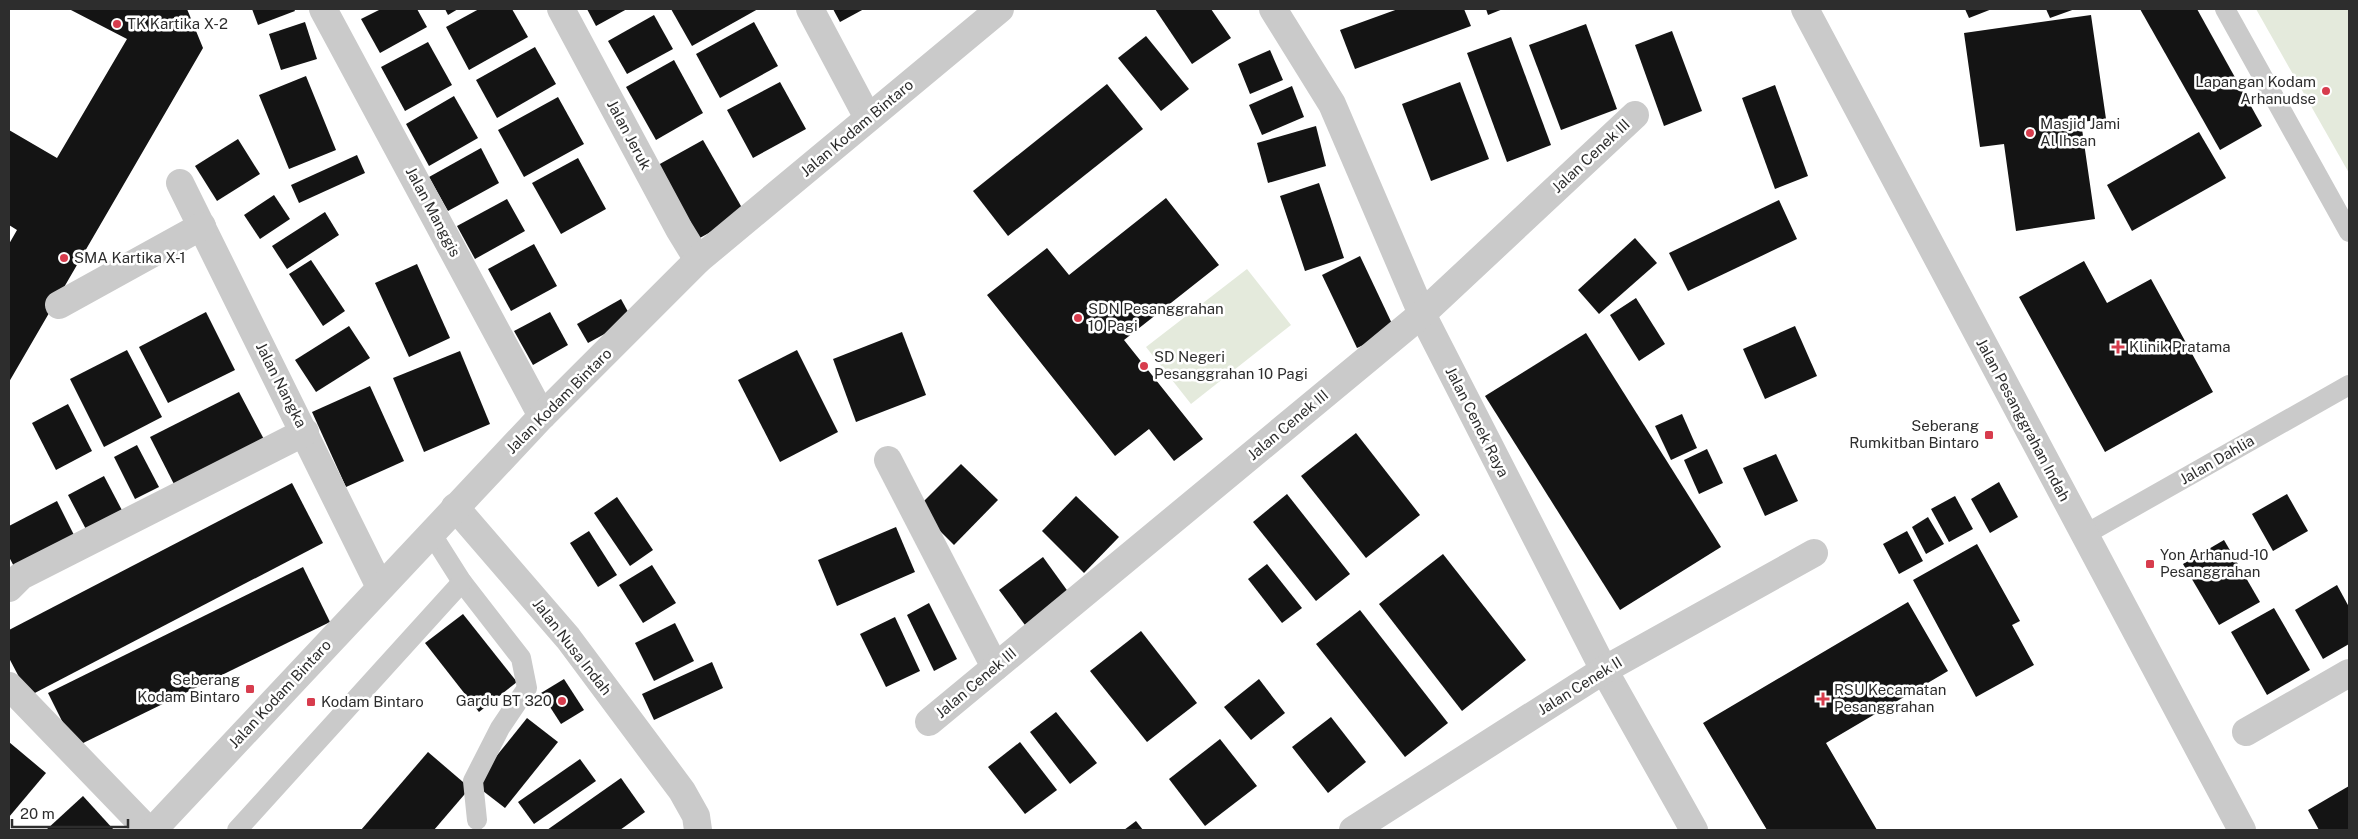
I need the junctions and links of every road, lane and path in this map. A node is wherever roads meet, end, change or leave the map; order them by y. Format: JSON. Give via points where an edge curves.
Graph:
{"nodes":[{"id":1,"x":323,"y":9,"type":"edge"},
{"id":2,"x":561,"y":9,"type":"edge"},
{"id":3,"x":810,"y":9,"type":"edge"},
{"id":4,"x":1000,"y":9,"type":"edge"},
{"id":5,"x":1273,"y":9,"type":"edge"},
{"id":6,"x":1805,"y":9,"type":"edge"},
{"id":7,"x":2225,"y":9,"type":"edge"},
{"id":8,"x":1635,"y":115,"type":"dead end"},
{"id":9,"x":868,"y":118,"type":"junction"},
{"id":10,"x":180,"y":183,"type":"dead end"},
{"id":11,"x":202,"y":226,"type":"junction"},
{"id":12,"x":2349,"y":232,"type":"edge"},
{"id":13,"x":698,"y":260,"type":"junction"},
{"id":14,"x":60,"y":305,"type":"dead end"},
{"id":15,"x":1422,"y":314,"type":"junction"},
{"id":16,"x":2349,"y":385,"type":"edge"},
{"id":17,"x":542,"y":416,"type":"junction"},
{"id":18,"x":305,"y":432,"type":"junction"},
{"id":19,"x":888,"y":460,"type":"dead end"},
{"id":20,"x":455,"y":507,"type":"junction"},
{"id":21,"x":430,"y":533,"type":"junction"},
{"id":22,"x":2084,"y":535,"type":"junction"},
{"id":23,"x":1814,"y":553,"type":"dead end"},
{"id":24,"x":462,"y":582,"type":"junction"},
{"id":25,"x":380,"y":587,"type":"junction"},
{"id":26,"x":9,"y":588,"type":"edge"},
{"id":27,"x":995,"y":667,"type":"junction"},
{"id":28,"x":1604,"y":670,"type":"junction"},
{"id":29,"x":2349,"y":673,"type":"edge"},
{"id":30,"x":9,"y":686,"type":"edge"},
{"id":31,"x":929,"y":722,"type":"dead end"},
{"id":32,"x":2246,"y":732,"type":"dead end"},
{"id":33,"x":477,"y":820,"type":"dead end"},
{"id":34,"x":148,"y":830,"type":"edge"},
{"id":35,"x":153,"y":830,"type":"edge"},
{"id":36,"x":237,"y":830,"type":"edge"},
{"id":37,"x":698,"y":830,"type":"edge"},
{"id":38,"x":1353,"y":830,"type":"edge"},
{"id":39,"x":1694,"y":830,"type":"edge"},
{"id":40,"x":2242,"y":830,"type":"edge"}],
"edges":[{"from":1,"to":17,"type":"street","name":"Jalan Manggis"},
{"from":2,"to":13,"type":"street","name":"Jalan Jeruk"},
{"from":3,"to":9,"type":"street"},
{"from":4,"to":9,"type":"street","name":"Jalan Kodam Bintaro"},
{"from":5,"to":15,"type":"street","name":"Jalan Cenek Raya","via":[[1332,104]]},
{"from":6,"to":22,"type":"street","name":"Jalan Pesanggrahan Indah"},
{"from":7,"to":12,"type":"lane"},
{"from":8,"to":15,"type":"street","name":"Jalan Cenek III"},
{"from":9,"to":13,"type":"street","name":"Jalan Kodam Bintaro"},
{"from":10,"to":11,"type":"street","name":"Jalan Nangka"},
{"from":11,"to":14,"type":"street"},
{"from":11,"to":18,"type":"street","name":"Jalan Nangka"},
{"from":13,"to":17,"type":"street","name":"Jalan Kodam Bintaro"},
{"from":15,"to":27,"type":"street","name":"Jalan Cenek III"},
{"from":15,"to":28,"type":"street","name":"Jalan Cenek Raya"},
{"from":16,"to":22,"type":"lane","name":"Jalan Dahlia"},
{"from":17,"to":20,"type":"street","name":"Jalan Kodam Bintaro"},
{"from":18,"to":25,"type":"street","name":"Jalan Nangka"},
{"from":18,"to":26,"type":"street","via":[[21,576]]},
{"from":19,"to":27,"type":"street"},
{"from":20,"to":21,"type":"street","name":"Jalan Kodam Bintaro"},
{"from":20,"to":37,"type":"street","name":"Jalan Nusa Indah","via":[[568,638],[682,791],[696,816]]},
{"from":21,"to":24,"type":"lane"},
{"from":21,"to":25,"type":"street","name":"Jalan Kodam Bintaro"},
{"from":22,"to":40,"type":"street","name":"Jalan Pesanggrahan Indah"},
{"from":23,"to":28,"type":"street","name":"Jalan Cenek II"},
{"from":24,"to":33,"type":"lane","via":[[521,658],[527,688],[500,728],[473,781]]},
{"from":24,"to":36,"type":"lane"},
{"from":25,"to":35,"type":"street","name":"Jalan Kodam Bintaro"},
{"from":27,"to":31,"type":"street","name":"Jalan Cenek III"},
{"from":28,"to":38,"type":"street","name":"Jalan Cenek II"},
{"from":28,"to":39,"type":"street","name":"Jalan Cenek Raya"},
{"from":29,"to":32,"type":"street"},
{"from":30,"to":34,"type":"street"}]}
